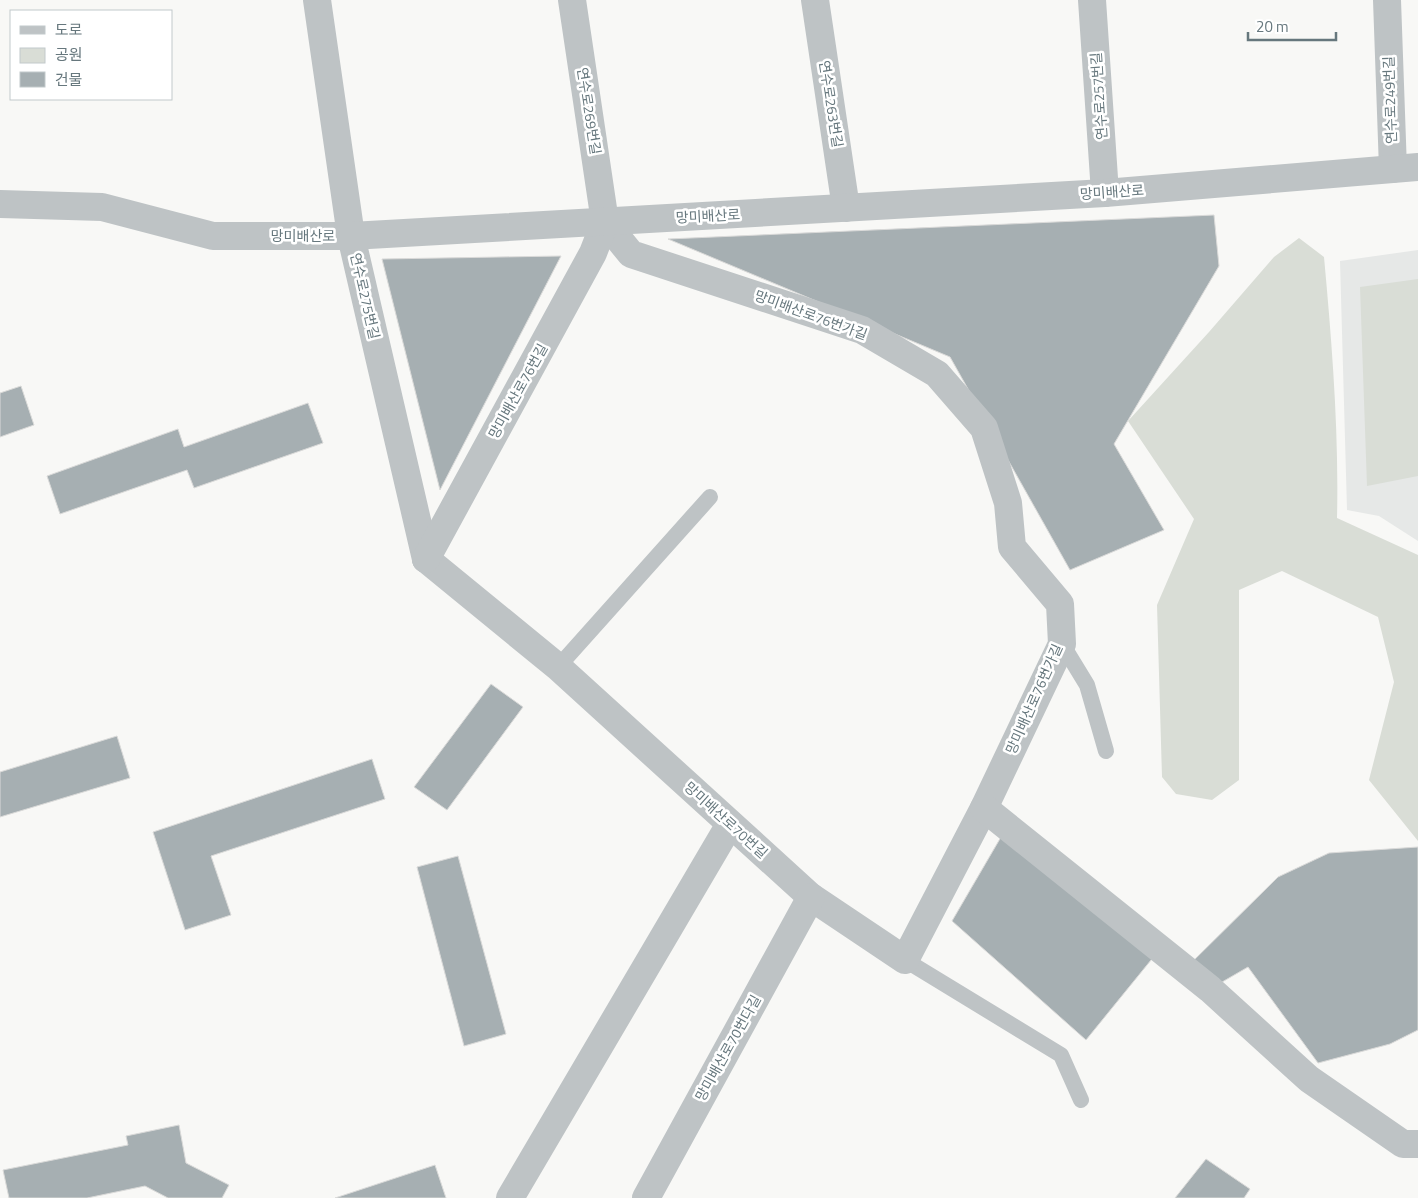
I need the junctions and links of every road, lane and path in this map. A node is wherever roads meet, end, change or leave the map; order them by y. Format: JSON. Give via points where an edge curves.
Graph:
{"nodes":[{"id":1,"x":317,"y":0,"type":"edge"},
{"id":2,"x":572,"y":0,"type":"edge"},
{"id":3,"x":815,"y":0,"type":"edge"},
{"id":4,"x":1092,"y":0,"type":"edge"},
{"id":5,"x":1387,"y":0,"type":"edge"},
{"id":6,"x":1406,"y":168,"type":"edge"},
{"id":7,"x":1105,"y":193,"type":"junction"},
{"id":8,"x":0,"y":204,"type":"edge"},
{"id":9,"x":846,"y":208,"type":"junction"},
{"id":10,"x":605,"y":222,"type":"junction"},
{"id":11,"x":351,"y":236,"type":"junction"},
{"id":12,"x":710,"y":497,"type":"dead end"},
{"id":13,"x":426,"y":559,"type":"junction"},
{"id":14,"x":1062,"y":644,"type":"junction"},
{"id":15,"x":558,"y":667,"type":"junction"},
{"id":16,"x":1106,"y":750,"type":"dead end"},
{"id":17,"x":984,"y":808,"type":"junction"},
{"id":18,"x":730,"y":824,"type":"junction"},
{"id":19,"x":810,"y":897,"type":"junction"},
{"id":20,"x":905,"y":960,"type":"junction"},
{"id":21,"x":1081,"y":1100,"type":"dead end"},
{"id":22,"x":1418,"y":1144,"type":"edge"},
{"id":23,"x":510,"y":1198,"type":"edge"},
{"id":24,"x":646,"y":1198,"type":"edge"}],
"edges":[{"from":1,"to":11,"type":"street","name":"연수로275번길"},
{"from":2,"to":10,"type":"street","name":"연수로269번길"},
{"from":3,"to":9,"type":"street","name":"연수로263번길"},
{"from":4,"to":7,"type":"street","name":"연수로257번길"},
{"from":5,"to":6,"type":"street","name":"연수로249번길"},
{"from":6,"to":7,"type":"street","name":"망미배산로"},
{"from":7,"to":9,"type":"street","name":"망미배산로"},
{"from":8,"to":11,"type":"street","name":"망미배산로","via":[[102,206],[212,236]]},
{"from":9,"to":10,"type":"street","name":"망미배산로"},
{"from":10,"to":11,"type":"street","name":"망미배산로"},
{"from":10,"to":13,"type":"street","name":"망미배산로76번길","via":[[594,253]]},
{"from":10,"to":14,"type":"street","name":"망미배산로76번가길","via":[[631,254],[862,330],[937,374],[984,428],[1008,503],[1012,546],[1060,604]]},
{"from":11,"to":13,"type":"street","name":"연수로275번길"},
{"from":12,"to":15,"type":"lane"},
{"from":13,"to":15,"type":"street","name":"망미배산로70번길"},
{"from":14,"to":16,"type":"lane","via":[[1087,685]]},
{"from":14,"to":17,"type":"street","name":"망미배산로76번가길"},
{"from":15,"to":18,"type":"street","name":"망미배산로70번길"},
{"from":17,"to":20,"type":"street","name":"망미배산로76번가길"},
{"from":17,"to":22,"type":"street","via":[[1210,989],[1309,1080],[1403,1144]]},
{"from":18,"to":19,"type":"street","name":"망미배산로70번길"},
{"from":18,"to":23,"type":"street"},
{"from":19,"to":20,"type":"street","name":"망미배산로70번길"},
{"from":19,"to":24,"type":"street","name":"망미배산로70번다길"},
{"from":20,"to":21,"type":"lane","via":[[1061,1055]]}]}
